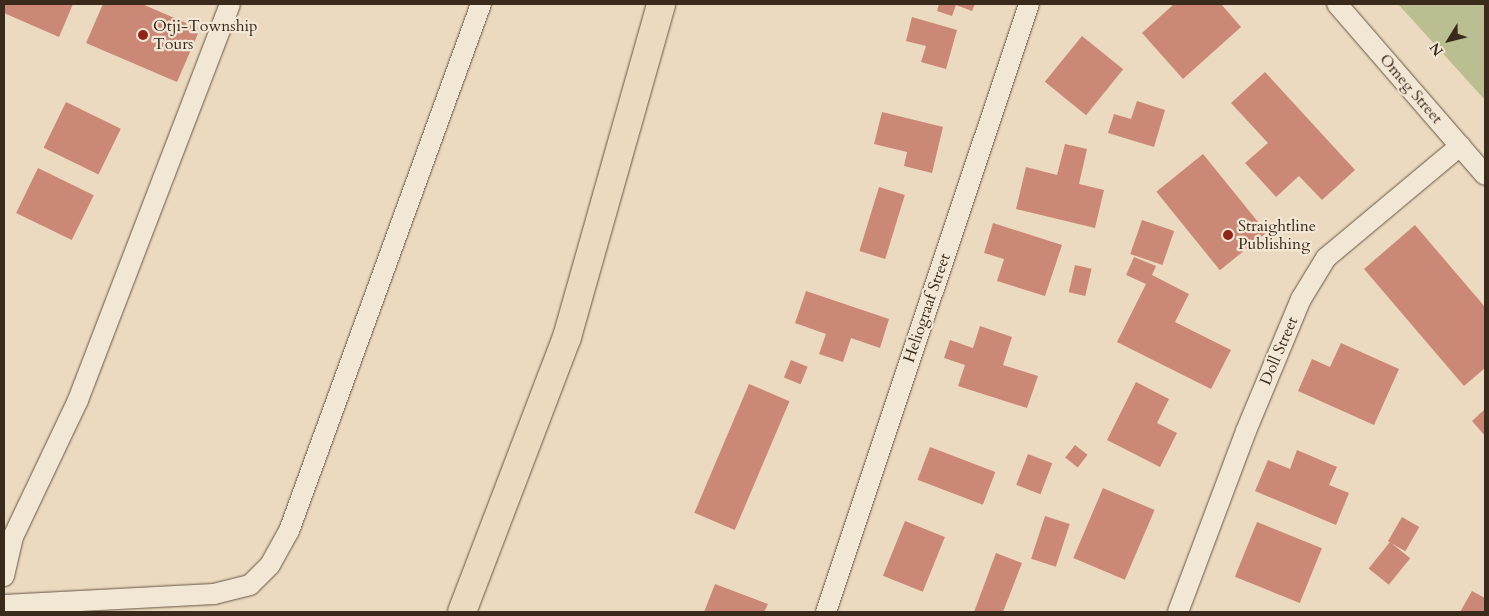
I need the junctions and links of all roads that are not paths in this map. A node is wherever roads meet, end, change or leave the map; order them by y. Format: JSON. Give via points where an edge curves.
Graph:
{"nodes":[{"id":1,"x":230,"y":4,"type":"edge"},
{"id":2,"x":481,"y":4,"type":"edge"},
{"id":3,"x":661,"y":4,"type":"edge"},
{"id":4,"x":1029,"y":4,"type":"edge"},
{"id":5,"x":1337,"y":4,"type":"edge"},
{"id":6,"x":1460,"y":146,"type":"junction"},
{"id":7,"x":1485,"y":175,"type":"edge"},
{"id":8,"x":4,"y":576,"type":"edge"},
{"id":9,"x":4,"y":605,"type":"edge"},
{"id":10,"x":462,"y":612,"type":"edge"},
{"id":11,"x":826,"y":612,"type":"edge"},
{"id":12,"x":1178,"y":612,"type":"edge"}],
"edges":[{"from":1,"to":8,"type":"street","via":[[78,400],[13,537]]},
{"from":2,"to":9,"type":"street","via":[[288,531],[270,566],[250,585],[214,594]]},
{"from":3,"to":10,"type":"highway","via":[[567,337]]},
{"from":4,"to":11,"type":"street","name":"Heliograaf Street"},
{"from":5,"to":6,"type":"street","name":"Omeg Street"},
{"from":6,"to":7,"type":"street","name":"Omeg Street"},
{"from":6,"to":12,"type":"street","name":"Doll Street","via":[[1326,258],[1301,299],[1246,431]]}]}
